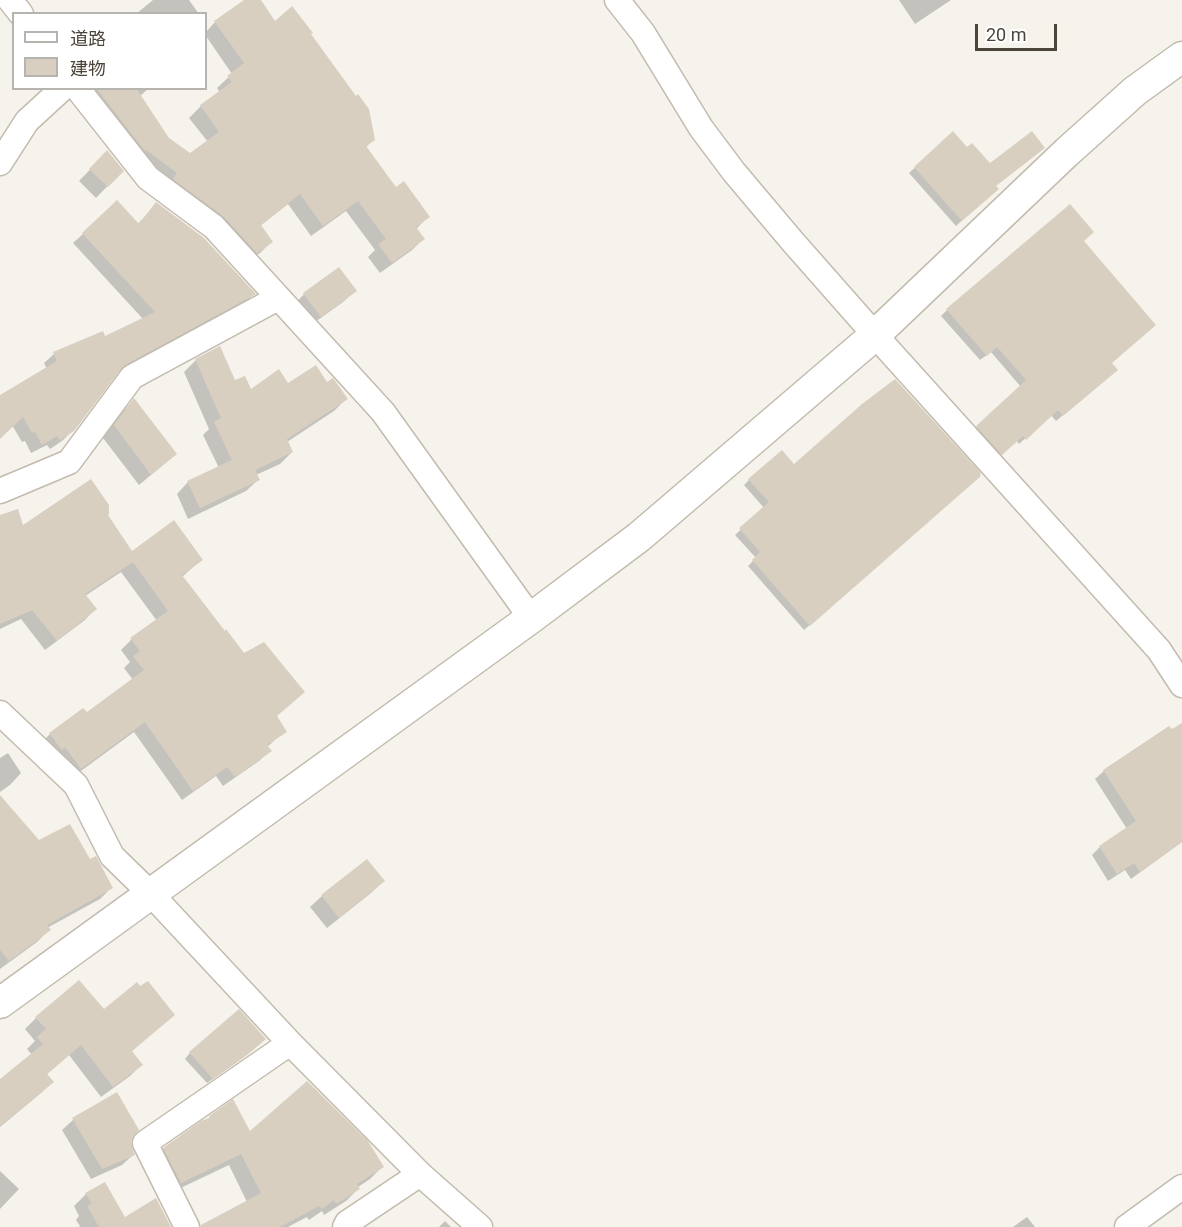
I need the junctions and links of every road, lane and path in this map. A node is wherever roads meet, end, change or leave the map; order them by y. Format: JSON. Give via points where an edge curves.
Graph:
{"nodes":[{"id":1,"x":10,"y":0,"type":"edge"},
{"id":2,"x":617,"y":0,"type":"edge"},
{"id":3,"x":19,"y":12,"type":"edge"},
{"id":4,"x":1182,"y":57,"type":"edge"},
{"id":5,"x":61,"y":90,"type":"edge"},
{"id":6,"x":79,"y":90,"type":"edge"},
{"id":7,"x":0,"y":163,"type":"edge"},
{"id":8,"x":278,"y":298,"type":"junction"},
{"id":9,"x":875,"y":335,"type":"junction"},
{"id":10,"x":0,"y":491,"type":"edge"},
{"id":11,"x":531,"y":618,"type":"junction"},
{"id":12,"x":1182,"y":685,"type":"edge"},
{"id":13,"x":0,"y":713,"type":"edge"},
{"id":14,"x":151,"y":894,"type":"junction"},
{"id":15,"x":0,"y":1003,"type":"edge"},
{"id":16,"x":290,"y":1043,"type":"junction"},
{"id":17,"x":420,"y":1174,"type":"junction"},
{"id":18,"x":1182,"y":1187,"type":"edge"},
{"id":19,"x":187,"y":1227,"type":"edge"},
{"id":20,"x":345,"y":1227,"type":"edge"},
{"id":21,"x":480,"y":1227,"type":"edge"},
{"id":22,"x":1127,"y":1227,"type":"edge"}],
"edges":[{"from":1,"to":3,"type":"street"},
{"from":2,"to":9,"type":"street","via":[[734,172]]},
{"from":4,"to":9,"type":"street","via":[[1136,91],[1067,152]]},
{"from":5,"to":7,"type":"street","via":[[27,121]]},
{"from":6,"to":8,"type":"street","via":[[148,178],[214,227]]},
{"from":8,"to":10,"type":"street","via":[[132,377],[69,462]]},
{"from":8,"to":11,"type":"street","via":[[383,412]]},
{"from":9,"to":11,"type":"street","via":[[639,537]]},
{"from":9,"to":12,"type":"street","via":[[1158,650]]},
{"from":11,"to":14,"type":"street"},
{"from":13,"to":14,"type":"street","via":[[76,785],[112,856]]},
{"from":14,"to":15,"type":"street"},
{"from":14,"to":16,"type":"street"},
{"from":16,"to":17,"type":"street"},
{"from":16,"to":19,"type":"street","via":[[145,1143]]},
{"from":17,"to":20,"type":"street"},
{"from":17,"to":21,"type":"street"},
{"from":18,"to":22,"type":"street"}]}
